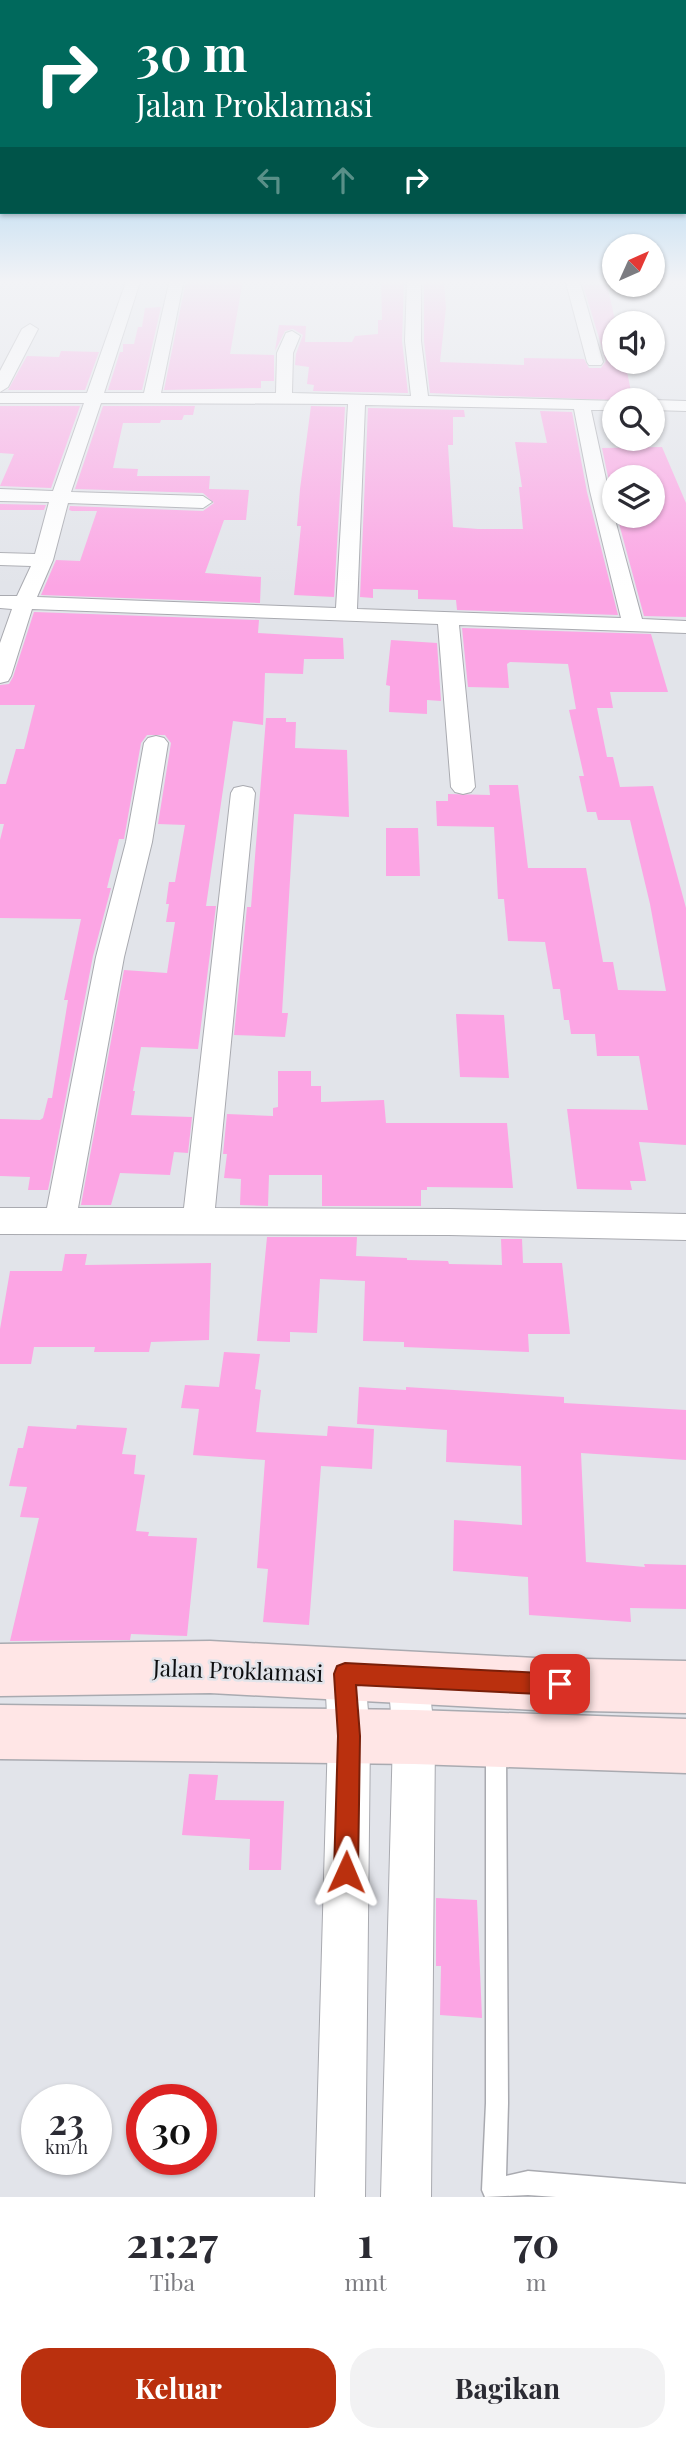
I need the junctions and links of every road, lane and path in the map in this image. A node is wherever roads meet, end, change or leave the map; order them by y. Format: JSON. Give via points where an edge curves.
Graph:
{"nodes":[{"id":1,"x":100,"y":382,"type":"edge"},
{"id":2,"x":155,"y":382,"type":"edge"},
{"id":3,"x":284,"y":382,"type":"edge"},
{"id":4,"x":418,"y":382,"type":"edge"},
{"id":5,"x":152,"y":397,"type":"junction"},
{"id":6,"x":0,"y":398,"type":"edge"},
{"id":7,"x":94,"y":398,"type":"junction"},
{"id":8,"x":284,"y":398,"type":"junction"},
{"id":9,"x":357,"y":400,"type":"junction"},
{"id":10,"x":420,"y":401,"type":"junction"},
{"id":11,"x":581,"y":404,"type":"junction"},
{"id":12,"x":602,"y":405,"type":"edge"},
{"id":13,"x":665,"y":405,"type":"edge"},
{"id":14,"x":686,"y":406,"type":"edge"},
{"id":15,"x":0,"y":495,"type":"edge"},
{"id":16,"x":60,"y":498,"type":"junction"},
{"id":17,"x":203,"y":502,"type":"dead end"},
{"id":18,"x":0,"y":559,"type":"edge"},
{"id":19,"x":43,"y":560,"type":"junction"},
{"id":20,"x":0,"y":602,"type":"edge"},
{"id":21,"x":24,"y":603,"type":"junction"},
{"id":22,"x":346,"y":614,"type":"junction"},
{"id":23,"x":448,"y":618,"type":"junction"},
{"id":24,"x":633,"y":625,"type":"junction"},
{"id":25,"x":686,"y":627,"type":"edge"},
{"id":26,"x":0,"y":676,"type":"edge"},
{"id":27,"x":156,"y":743,"type":"dead end"},
{"id":28,"x":463,"y":787,"type":"dead end"},
{"id":29,"x":243,"y":793,"type":"dead end"},
{"id":30,"x":0,"y":1221,"type":"edge"},
{"id":31,"x":60,"y":1221,"type":"junction"},
{"id":32,"x":198,"y":1223,"type":"junction"},
{"id":33,"x":686,"y":1227,"type":"edge"},
{"id":34,"x":0,"y":1670,"type":"edge"},
{"id":35,"x":345,"y":1674,"type":"junction"},
{"id":36,"x":408,"y":1678,"type":"junction"},
{"id":37,"x":686,"y":1688,"type":"edge"},
{"id":38,"x":493,"y":1711,"type":"junction"},
{"id":39,"x":0,"y":1732,"type":"edge"},
{"id":40,"x":349,"y":1736,"type":"junction"},
{"id":41,"x":414,"y":1737,"type":"junction"},
{"id":42,"x":686,"y":1746,"type":"edge"},
{"id":43,"x":494,"y":2193,"type":"edge"},
{"id":44,"x":686,"y":2196,"type":"edge"},
{"id":45,"x":340,"y":2197,"type":"edge"},
{"id":46,"x":407,"y":2197,"type":"edge"}],
"edges":[{"from":1,"to":7,"type":"street"},
{"from":2,"to":5,"type":"street"},
{"from":3,"to":8,"type":"street"},
{"from":4,"to":10,"type":"street"},
{"from":5,"to":7,"type":"street"},
{"from":5,"to":8,"type":"street"},
{"from":6,"to":7,"type":"street"},
{"from":7,"to":16,"type":"street"},
{"from":8,"to":9,"type":"street"},
{"from":9,"to":10,"type":"street"},
{"from":9,"to":22,"type":"street"},
{"from":10,"to":11,"type":"street"},
{"from":11,"to":12,"type":"street"},
{"from":11,"to":24,"type":"street"},
{"from":13,"to":14,"type":"street"},
{"from":15,"to":16,"type":"street"},
{"from":16,"to":17,"type":"street"},
{"from":16,"to":19,"type":"street"},
{"from":18,"to":19,"type":"street"},
{"from":19,"to":21,"type":"street"},
{"from":20,"to":21,"type":"street"},
{"from":21,"to":22,"type":"street"},
{"from":21,"to":26,"type":"street"},
{"from":22,"to":23,"type":"street"},
{"from":23,"to":24,"type":"street"},
{"from":23,"to":28,"type":"street"},
{"from":24,"to":25,"type":"street"},
{"from":27,"to":31,"type":"street"},
{"from":29,"to":32,"type":"street"},
{"from":30,"to":31,"type":"street"},
{"from":31,"to":32,"type":"street"},
{"from":32,"to":33,"type":"street"},
{"from":34,"to":35,"type":"street","name":"Jalan Proklamasi","via":[[210,1667]]},
{"from":35,"to":36,"type":"street","name":"Jalan Proklamasi"},
{"from":35,"to":40,"type":"street"},
{"from":36,"to":38,"type":"street","name":"Jalan Proklamasi"},
{"from":36,"to":41,"type":"street"},
{"from":37,"to":38,"type":"street","name":"Jalan Proklamasi"},
{"from":38,"to":41,"type":"street","name":"Jalan Proklamasi"},
{"from":38,"to":42,"type":"street","name":"Jalan Proklamasi"},
{"from":38,"to":43,"type":"lane"},
{"from":39,"to":40,"type":"street","name":"Jalan Proklamasi"},
{"from":40,"to":41,"type":"street","name":"Jalan Proklamasi"},
{"from":40,"to":45,"type":"street"},
{"from":41,"to":46,"type":"street"},
{"from":43,"to":44,"type":"lane","via":[[528,2183]]}]}
